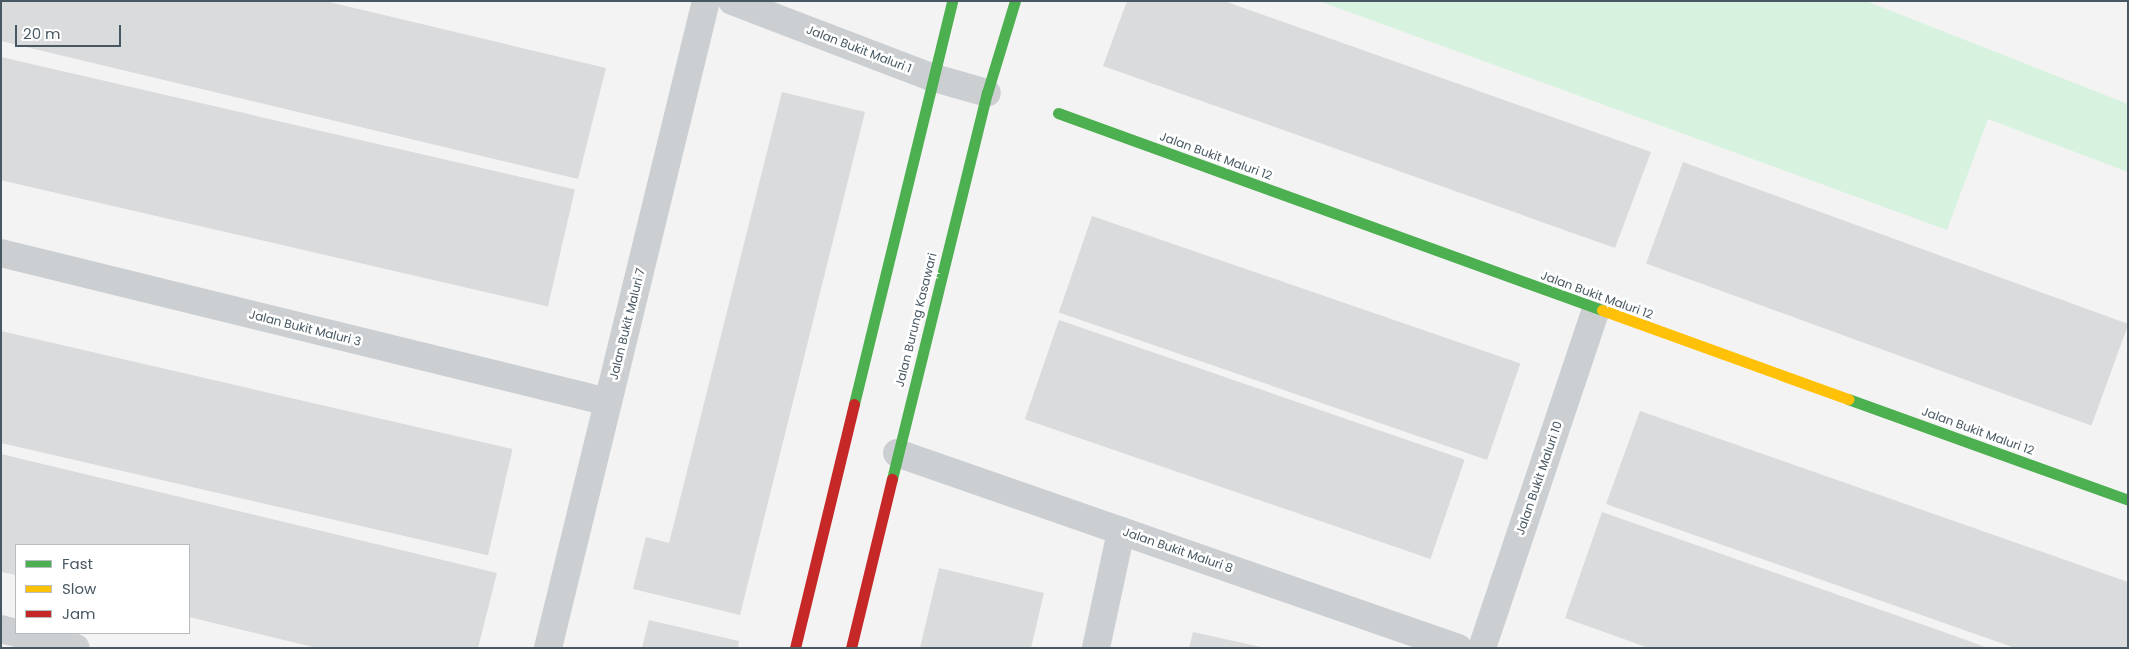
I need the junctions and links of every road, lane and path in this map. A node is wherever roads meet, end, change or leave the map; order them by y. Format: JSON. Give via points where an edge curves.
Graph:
{"nodes":[{"id":1,"x":706,"y":1,"type":"edge"},
{"id":2,"x":732,"y":1,"type":"edge"},
{"id":3,"x":952,"y":1,"type":"edge"},
{"id":4,"x":1015,"y":1,"type":"edge"},
{"id":5,"x":931,"y":77,"type":"junction"},
{"id":6,"x":988,"y":93,"type":"junction"},
{"id":7,"x":1058,"y":113,"type":"dead end"},
{"id":8,"x":1,"y":253,"type":"edge"},
{"id":9,"x":1596,"y":309,"type":"junction"},
{"id":10,"x":608,"y":402,"type":"junction"},
{"id":11,"x":897,"y":453,"type":"junction"},
{"id":12,"x":2128,"y":500,"type":"edge"},
{"id":13,"x":1121,"y":531,"type":"junction"},
{"id":14,"x":1,"y":629,"type":"edge"},
{"id":15,"x":15,"y":633,"type":"edge"},
{"id":16,"x":21,"y":634,"type":"edge"},
{"id":17,"x":76,"y":648,"type":"edge"},
{"id":18,"x":548,"y":648,"type":"edge"},
{"id":19,"x":794,"y":648,"type":"edge"},
{"id":20,"x":851,"y":648,"type":"edge"},
{"id":21,"x":1096,"y":648,"type":"edge"},
{"id":22,"x":1458,"y":648,"type":"edge"},
{"id":23,"x":1482,"y":648,"type":"edge"}],
"edges":[{"from":1,"to":10,"type":"street","name":"Jalan Bukit Maluri 7"},
{"from":2,"to":5,"type":"street","name":"Jalan Bukit Maluri 1"},
{"from":3,"to":5,"type":"street"},
{"from":4,"to":6,"type":"street","name":"Jalan Burung Kasawari"},
{"from":5,"to":6,"type":"street","name":"Jalan Bukit Maluri 1"},
{"from":5,"to":19,"type":"street","via":[[882,296]]},
{"from":6,"to":11,"type":"street","name":"Jalan Burung Kasawari"},
{"from":7,"to":9,"type":"street","name":"Jalan Bukit Maluri 12"},
{"from":8,"to":10,"type":"street","name":"Jalan Bukit Maluri 3"},
{"from":9,"to":12,"type":"street","name":"Jalan Bukit Maluri 12"},
{"from":9,"to":23,"type":"street","name":"Jalan Bukit Maluri 10"},
{"from":10,"to":18,"type":"street","name":"Jalan Bukit Maluri 7"},
{"from":11,"to":13,"type":"street","name":"Jalan Bukit Maluri 8"},
{"from":11,"to":20,"type":"street","name":"Jalan Burung Kasawari"},
{"from":13,"to":21,"type":"street"},
{"from":13,"to":22,"type":"street","name":"Jalan Bukit Maluri 8"},
{"from":14,"to":15,"type":"street"},
{"from":16,"to":17,"type":"street"}]}
